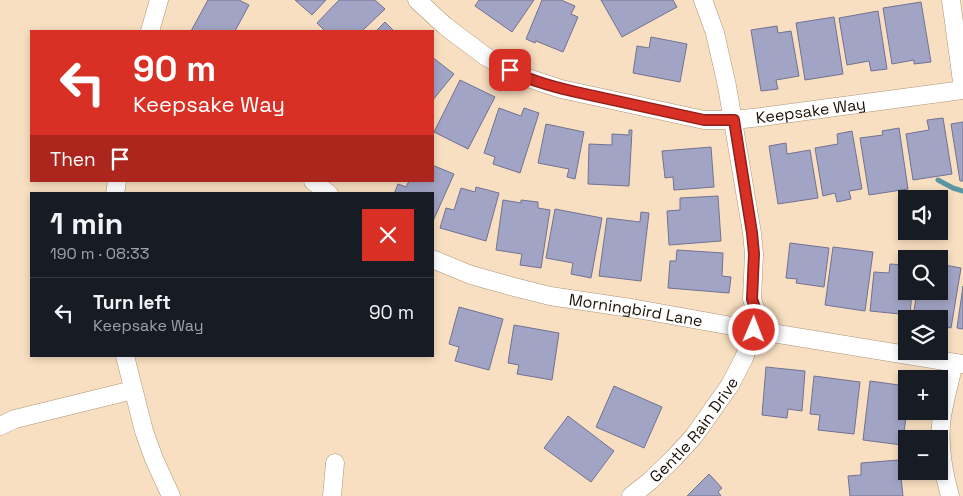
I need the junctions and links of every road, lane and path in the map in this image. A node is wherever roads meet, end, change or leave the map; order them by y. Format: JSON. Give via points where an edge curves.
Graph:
{"nodes":[{"id":1,"x":159,"y":0,"type":"edge"},
{"id":2,"x":418,"y":0,"type":"edge"},
{"id":3,"x":703,"y":0,"type":"edge"},
{"id":4,"x":951,"y":0,"type":"edge"},
{"id":5,"x":150,"y":30,"type":"edge"},
{"id":6,"x":963,"y":90,"type":"edge"},
{"id":7,"x":734,"y":120,"type":"junction"},
{"id":8,"x":314,"y":182,"type":"edge"},
{"id":9,"x":326,"y":192,"type":"edge"},
{"id":10,"x":434,"y":260,"type":"edge"},
{"id":11,"x":754,"y":330,"type":"junction"},
{"id":12,"x":125,"y":357,"type":"edge"},
{"id":13,"x":958,"y":364,"type":"edge"},
{"id":14,"x":133,"y":390,"type":"junction"},
{"id":15,"x":0,"y":426,"type":"edge"},
{"id":16,"x":335,"y":463,"type":"dead end"},
{"id":17,"x":171,"y":496,"type":"edge"},
{"id":18,"x":332,"y":496,"type":"edge"},
{"id":19,"x":631,"y":496,"type":"edge"},
{"id":20,"x":950,"y":496,"type":"edge"}],
"edges":[{"from":1,"to":5,"type":"street"},
{"from":2,"to":7,"type":"street","name":"Keepsake Way","via":[[445,26],[485,56],[522,76],[561,89],[704,120]]},
{"from":3,"to":7,"type":"street","name":"Gentle Rain Drive"},
{"from":4,"to":6,"type":"street"},
{"from":6,"to":7,"type":"street","name":"Keepsake Way"},
{"from":7,"to":11,"type":"street","name":"Gentle Rain Drive","via":[[752,233]]},
{"from":8,"to":9,"type":"street"},
{"from":10,"to":11,"type":"street","name":"Morningbird Lane","via":[[471,275],[550,296]]},
{"from":11,"to":13,"type":"street","name":"Morningbird Lane"},
{"from":11,"to":19,"type":"street","name":"Gentle Rain Drive","via":[[730,385],[694,436]]},
{"from":12,"to":14,"type":"street"},
{"from":13,"to":20,"type":"street","via":[[942,416],[941,445]]},
{"from":14,"to":15,"type":"street","via":[[15,419]]},
{"from":14,"to":17,"type":"street","via":[[154,459]]},
{"from":16,"to":18,"type":"street"}]}
